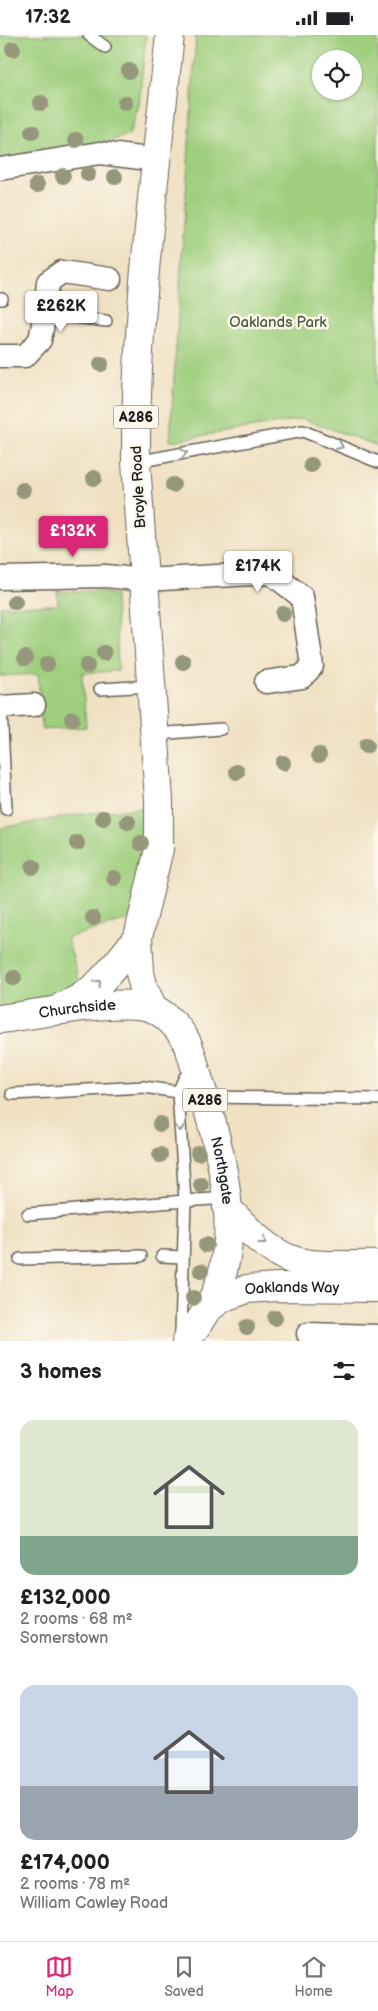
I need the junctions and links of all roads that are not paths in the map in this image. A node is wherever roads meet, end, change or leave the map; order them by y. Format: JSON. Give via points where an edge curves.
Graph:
{"nodes":[{"id":1,"x":89,"y":35,"type":"edge"},
{"id":2,"x":170,"y":35,"type":"edge"},
{"id":3,"x":105,"y":47,"type":"dead end"},
{"id":4,"x":157,"y":159,"type":"junction"},
{"id":5,"x":0,"y":169,"type":"edge"},
{"id":6,"x":110,"y":279,"type":"dead end"},
{"id":7,"x":46,"y":313,"type":"junction"},
{"id":8,"x":106,"y":321,"type":"dead end"},
{"id":9,"x":0,"y":356,"type":"edge"},
{"id":10,"x":136,"y":461,"type":"junction"},
{"id":11,"x":378,"y":462,"type":"edge"},
{"id":12,"x":0,"y":578,"type":"edge"},
{"id":13,"x":144,"y":580,"type":"junction"},
{"id":14,"x":266,"y":682,"type":"dead end"},
{"id":15,"x":151,"y":686,"type":"junction"},
{"id":16,"x":100,"y":689,"type":"dead end"},
{"id":17,"x":34,"y":705,"type":"dead end"},
{"id":18,"x":1,"y":707,"type":"edge"},
{"id":19,"x":221,"y":729,"type":"dead end"},
{"id":20,"x":156,"y":734,"type":"junction"},
{"id":21,"x":6,"y":809,"type":"dead end"},
{"id":22,"x":138,"y":937,"type":"junction"},
{"id":23,"x":153,"y":1008,"type":"junction"},
{"id":24,"x":41,"y":1014,"type":"junction"},
{"id":25,"x":0,"y":1019,"type":"edge"},
{"id":26,"x":194,"y":1067,"type":"junction"},
{"id":27,"x":178,"y":1092,"type":"junction"},
{"id":28,"x":12,"y":1094,"type":"dead end"},
{"id":29,"x":204,"y":1097,"type":"junction"},
{"id":30,"x":378,"y":1099,"type":"edge"},
{"id":31,"x":185,"y":1201,"type":"junction"},
{"id":32,"x":227,"y":1203,"type":"junction"},
{"id":33,"x":28,"y":1214,"type":"dead end"},
{"id":34,"x":141,"y":1256,"type":"dead end"},
{"id":35,"x":162,"y":1256,"type":"dead end"},
{"id":36,"x":183,"y":1257,"type":"junction"},
{"id":37,"x":20,"y":1259,"type":"dead end"},
{"id":38,"x":378,"y":1265,"type":"edge"},
{"id":39,"x":378,"y":1288,"type":"edge"},
{"id":40,"x":209,"y":1308,"type":"junction"},
{"id":41,"x":308,"y":1334,"type":"dead end"},
{"id":42,"x":378,"y":1336,"type":"edge"},
{"id":43,"x":186,"y":1341,"type":"edge"}],
"edges":[{"from":1,"to":3,"type":"lane"},
{"from":2,"to":4,"type":"main road","name":"Broyle Road","number":"A286"},
{"from":4,"to":5,"type":"street","via":[[100,153]]},
{"from":4,"to":10,"type":"main road","name":"Broyle Road","number":"A286","via":[[140,330]]},
{"from":6,"to":7,"type":"street","via":[[62,272],[48,282]]},
{"from":7,"to":8,"type":"lane"},
{"from":7,"to":9,"type":"street","via":[[40,340],[25,356]]},
{"from":10,"to":11,"type":"lane","one_way":true,"via":[[303,431]]},
{"from":10,"to":13,"type":"main road","name":"Broyle Road","number":"A286"},
{"from":12,"to":13,"type":"street","via":[[106,576]]},
{"from":13,"to":14,"type":"street","via":[[271,573],[302,597],[312,666],[302,677]]},
{"from":13,"to":15,"type":"main road","name":"Broyle Road","number":"A286"},
{"from":15,"to":16,"type":"lane"},
{"from":15,"to":20,"type":"main road","name":"Broyle Road","number":"A286"},
{"from":17,"to":18,"type":"street"},
{"from":18,"to":21,"type":"lane"},
{"from":19,"to":20,"type":"lane"},
{"from":20,"to":22,"type":"main road","name":"Broyle Road","number":"A286","via":[[160,849]]},
{"from":22,"to":23,"type":"main road","name":"Broyle Road","number":"A286","via":[[140,973]]},
{"from":24,"to":22,"type":"main road","name":"Broyle Road","number":"A286","one_way":true,"via":[[84,996]]},
{"from":23,"to":24,"type":"main road","name":"Churchside","number":"A286","via":[[110,1005]]},
{"from":23,"to":26,"type":"main road","name":"Northgate","number":"A286","via":[[182,1035]]},
{"from":24,"to":25,"type":"main road","name":"Churchside","number":"A286"},
{"from":26,"to":27,"type":"lane"},
{"from":26,"to":29,"type":"main road","name":"Northgate","number":"A286"},
{"from":27,"to":28,"type":"lane","via":[[144,1087]]},
{"from":27,"to":31,"type":"lane","one_way":true},
{"from":29,"to":30,"type":"lane"},
{"from":29,"to":32,"type":"main road","name":"Northgate","number":"A286"},
{"from":31,"to":32,"type":"lane"},
{"from":31,"to":33,"type":"lane"},
{"from":31,"to":36,"type":"lane"},
{"from":32,"to":38,"type":"main road","name":"Oaklands Way","one_way":true,"via":[[259,1239],[294,1261]]},
{"from":32,"to":40,"type":"main road","name":"Northgate","number":"A286","via":[[227,1255]]},
{"from":34,"to":37,"type":"lane"},
{"from":35,"to":36,"type":"lane"},
{"from":36,"to":43,"type":"lane","via":[[181,1331]]},
{"from":39,"to":40,"type":"main road","name":"Oaklands Way","number":"A286","via":[[247,1289],[224,1297]]},
{"from":40,"to":43,"type":"main road","name":"Northgate","number":"A286"},
{"from":41,"to":42,"type":"street"}]}
